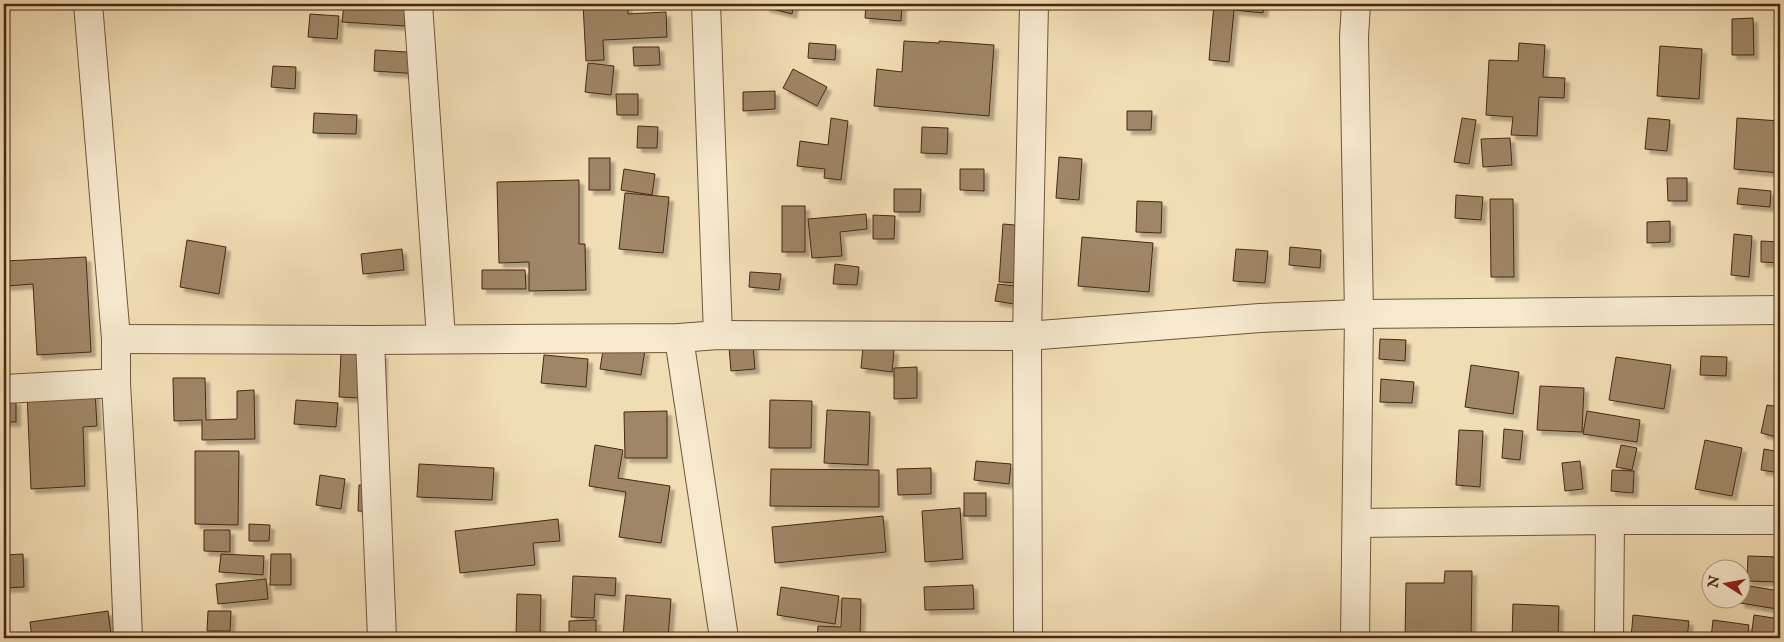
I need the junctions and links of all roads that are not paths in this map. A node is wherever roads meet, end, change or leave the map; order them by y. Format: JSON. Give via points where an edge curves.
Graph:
{"nodes":[{"id":1,"x":88,"y":4,"type":"edge"},
{"id":2,"x":418,"y":4,"type":"edge"},
{"id":3,"x":706,"y":4,"type":"edge"},
{"id":4,"x":1034,"y":4,"type":"edge"},
{"id":5,"x":1356,"y":4,"type":"edge"},
{"id":6,"x":1780,"y":310,"type":"edge"},
{"id":7,"x":1359,"y":314,"type":"junction"},
{"id":8,"x":718,"y":335,"type":"junction"},
{"id":9,"x":1027,"y":336,"type":"junction"},
{"id":10,"x":441,"y":338,"type":"junction"},
{"id":11,"x":679,"y":338,"type":"junction"},
{"id":12,"x":116,"y":339,"type":"junction"},
{"id":13,"x":370,"y":340,"type":"junction"},
{"id":14,"x":116,"y":383,"type":"junction"},
{"id":15,"x":4,"y":388,"type":"edge"},
{"id":16,"x":1610,"y":520,"type":"junction"},
{"id":17,"x":1780,"y":520,"type":"edge"},
{"id":18,"x":1357,"y":523,"type":"junction"},
{"id":19,"x":128,"y":638,"type":"edge"},
{"id":20,"x":382,"y":638,"type":"edge"},
{"id":21,"x":724,"y":638,"type":"edge"},
{"id":22,"x":1028,"y":638,"type":"edge"},
{"id":23,"x":1355,"y":638,"type":"edge"},
{"id":24,"x":1609,"y":638,"type":"edge"}],
"edges":[{"from":1,"to":12,"type":"street"},
{"from":2,"to":10,"type":"street"},
{"from":3,"to":8,"type":"street"},
{"from":4,"to":9,"type":"street"},
{"from":5,"to":7,"type":"street"},
{"from":6,"to":7,"type":"street"},
{"from":7,"to":9,"type":"street","via":[[1260,318]]},
{"from":7,"to":18,"type":"street"},
{"from":8,"to":9,"type":"street"},
{"from":8,"to":11,"type":"street"},
{"from":9,"to":22,"type":"street"},
{"from":10,"to":11,"type":"street"},
{"from":10,"to":13,"type":"street"},
{"from":11,"to":21,"type":"street"},
{"from":12,"to":13,"type":"street"},
{"from":12,"to":14,"type":"street"},
{"from":13,"to":20,"type":"street"},
{"from":14,"to":15,"type":"street"},
{"from":14,"to":19,"type":"street"},
{"from":16,"to":17,"type":"street"},
{"from":16,"to":18,"type":"street"},
{"from":16,"to":24,"type":"street"},
{"from":18,"to":23,"type":"street"}]}
